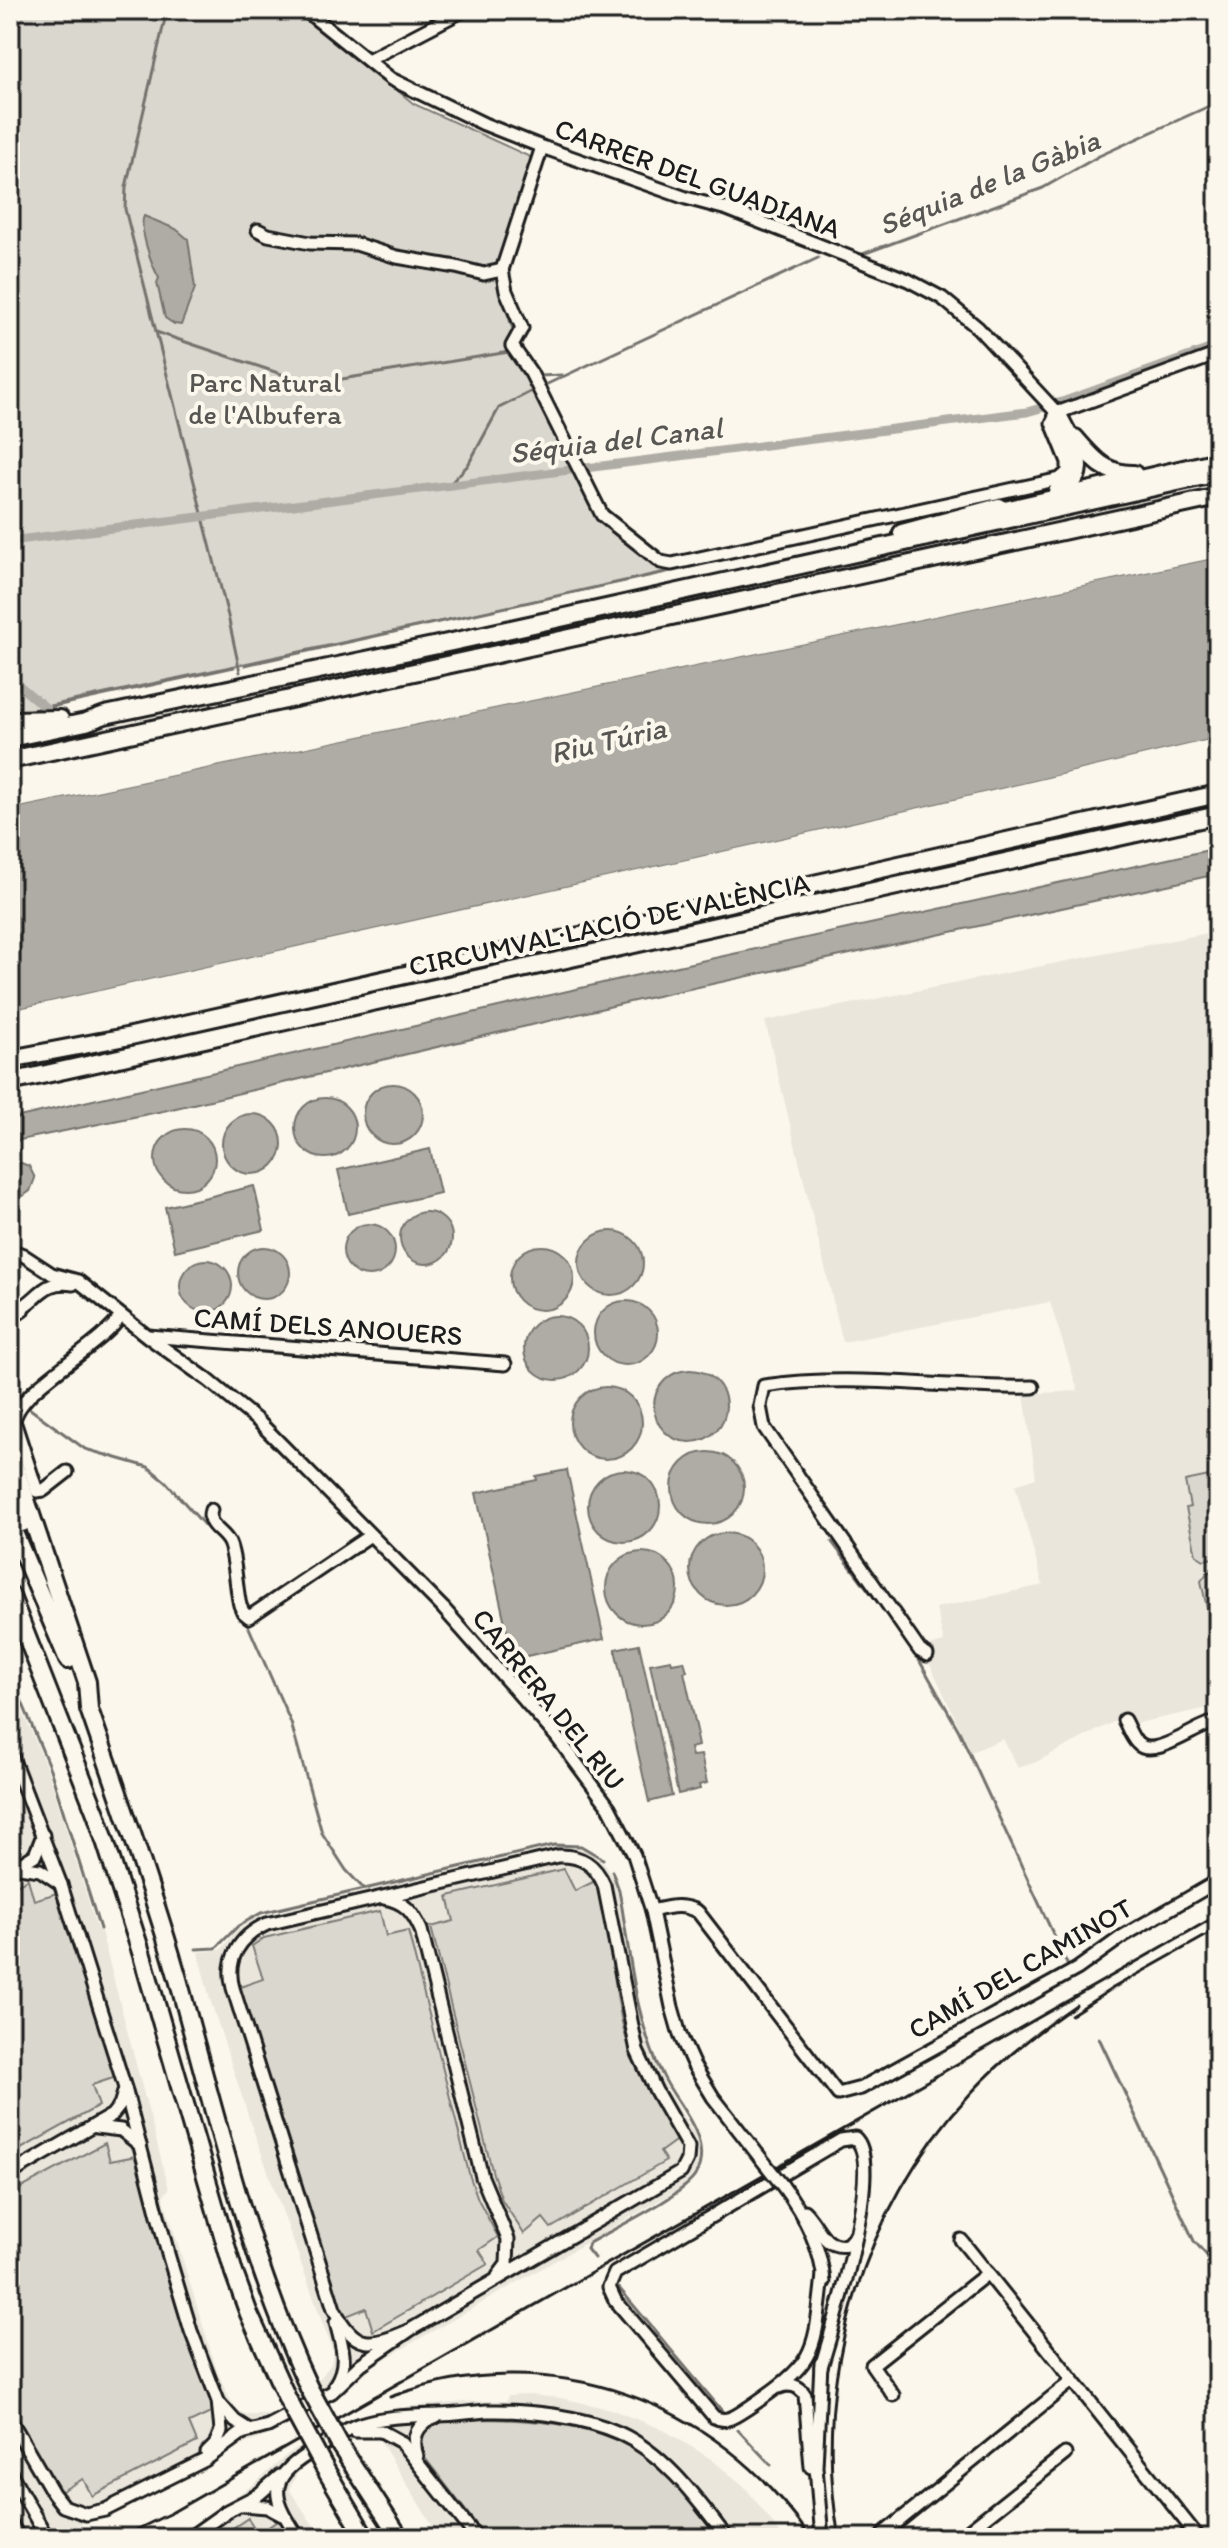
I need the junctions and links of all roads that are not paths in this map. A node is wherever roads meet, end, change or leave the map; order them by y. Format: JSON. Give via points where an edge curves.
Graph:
{"nodes":[{"id":1,"x":305,"y":10,"type":"edge"},
{"id":2,"x":464,"y":10,"type":"edge"},
{"id":3,"x":368,"y":60,"type":"junction"},
{"id":4,"x":542,"y":147,"type":"junction"},
{"id":5,"x":258,"y":230,"type":"dead end"},
{"id":6,"x":502,"y":270,"type":"junction"},
{"id":7,"x":1218,"y":354,"type":"edge"},
{"id":8,"x":1052,"y":406,"type":"junction"},
{"id":9,"x":1218,"y":460,"type":"edge"},
{"id":10,"x":1218,"y":473,"type":"edge"},
{"id":11,"x":1218,"y":486,"type":"edge"},
{"id":12,"x":1218,"y":497,"type":"edge"},
{"id":13,"x":1033,"y":515,"type":"junction"},
{"id":14,"x":895,"y":535,"type":"junction"},
{"id":15,"x":516,"y":627,"type":"junction"},
{"id":16,"x":105,"y":715,"type":"junction"},
{"id":17,"x":10,"y":720,"type":"edge"},
{"id":18,"x":10,"y":738,"type":"edge"},
{"id":19,"x":10,"y":760,"type":"edge"},
{"id":20,"x":1218,"y":794,"type":"edge"},
{"id":21,"x":1218,"y":815,"type":"edge"},
{"id":22,"x":999,"y":862,"type":"junction"},
{"id":23,"x":674,"y":916,"type":"junction"},
{"id":24,"x":131,"y":1036,"type":"junction"},
{"id":25,"x":10,"y":1059,"type":"edge"},
{"id":26,"x":10,"y":1067,"type":"edge"},
{"id":27,"x":10,"y":1082,"type":"edge"},
{"id":28,"x":10,"y":1250,"type":"edge"},
{"id":29,"x":29,"y":1260,"type":"junction"},
{"id":30,"x":85,"y":1287,"type":"junction"},
{"id":31,"x":18,"y":1309,"type":"edge"},
{"id":32,"x":121,"y":1316,"type":"junction"},
{"id":33,"x":147,"y":1336,"type":"junction"},
{"id":34,"x":505,"y":1364,"type":"dead end"},
{"id":35,"x":1033,"y":1387,"type":"dead end"},
{"id":36,"x":10,"y":1452,"type":"edge"},
{"id":37,"x":67,"y":1472,"type":"dead end"},
{"id":38,"x":10,"y":1495,"type":"edge"},
{"id":39,"x":211,"y":1510,"type":"dead end"},
{"id":40,"x":10,"y":1523,"type":"edge"},
{"id":41,"x":369,"y":1536,"type":"junction"},
{"id":42,"x":10,"y":1594,"type":"edge"},
{"id":43,"x":10,"y":1604,"type":"edge"},
{"id":44,"x":56,"y":1627,"type":"junction"},
{"id":45,"x":28,"y":1637,"type":"junction"},
{"id":46,"x":927,"y":1655,"type":"dead end"},
{"id":47,"x":89,"y":1709,"type":"junction"},
{"id":48,"x":1124,"y":1720,"type":"dead end"},
{"id":49,"x":1218,"y":1725,"type":"edge"},
{"id":50,"x":10,"y":1752,"type":"edge"},
{"id":51,"x":44,"y":1834,"type":"junction"},
{"id":52,"x":14,"y":1869,"type":"edge"},
{"id":53,"x":1218,"y":1881,"type":"edge"},
{"id":54,"x":61,"y":1885,"type":"junction"},
{"id":55,"x":382,"y":1898,"type":"junction"},
{"id":56,"x":652,"y":1911,"type":"junction"},
{"id":57,"x":125,"y":2088,"type":"junction"},
{"id":58,"x":96,"y":2127,"type":"junction"},
{"id":59,"x":140,"y":2146,"type":"junction"},
{"id":60,"x":10,"y":2174,"type":"edge"},
{"id":61,"x":795,"y":2202,"type":"junction"},
{"id":62,"x":858,"y":2231,"type":"junction"},
{"id":63,"x":961,"y":2240,"type":"dead end"},
{"id":64,"x":988,"y":2273,"type":"junction"},
{"id":65,"x":823,"y":2275,"type":"junction"},
{"id":66,"x":493,"y":2283,"type":"junction"},
{"id":67,"x":334,"y":2309,"type":"junction"},
{"id":68,"x":410,"y":2330,"type":"junction"},
{"id":69,"x":821,"y":2367,"type":"junction"},
{"id":70,"x":1073,"y":2380,"type":"junction"},
{"id":71,"x":775,"y":2389,"type":"junction"},
{"id":72,"x":316,"y":2393,"type":"junction"},
{"id":73,"x":893,"y":2395,"type":"dead end"},
{"id":74,"x":218,"y":2401,"type":"junction"},
{"id":75,"x":440,"y":2415,"type":"junction"},
{"id":76,"x":10,"y":2419,"type":"edge"},
{"id":77,"x":249,"y":2430,"type":"junction"},
{"id":78,"x":342,"y":2440,"type":"junction"},
{"id":79,"x":1065,"y":2454,"type":"dead end"},
{"id":80,"x":420,"y":2464,"type":"junction"},
{"id":81,"x":192,"y":2465,"type":"junction"},
{"id":82,"x":10,"y":2472,"type":"edge"},
{"id":83,"x":283,"y":2474,"type":"junction"},
{"id":84,"x":817,"y":2491,"type":"junction"},
{"id":85,"x":237,"y":2505,"type":"junction"},
{"id":86,"x":284,"y":2517,"type":"junction"},
{"id":87,"x":10,"y":2522,"type":"edge"},
{"id":88,"x":1196,"y":2534,"type":"edge"},
{"id":89,"x":19,"y":2538,"type":"edge"},
{"id":90,"x":47,"y":2538,"type":"edge"},
{"id":91,"x":189,"y":2538,"type":"edge"},
{"id":92,"x":299,"y":2538,"type":"edge"},
{"id":93,"x":369,"y":2538,"type":"edge"},
{"id":94,"x":400,"y":2538,"type":"edge"},
{"id":95,"x":477,"y":2538,"type":"edge"},
{"id":96,"x":727,"y":2538,"type":"edge"},
{"id":97,"x":822,"y":2538,"type":"edge"},
{"id":98,"x":881,"y":2538,"type":"edge"},
{"id":99,"x":959,"y":2538,"type":"edge"},
{"id":100,"x":1183,"y":2538,"type":"edge"}],
"edges":[{"from":1,"to":3,"type":"street","name":"CARRER DEL GUADIANA"},
{"from":2,"to":3,"type":"street"},
{"from":3,"to":4,"type":"street","name":"CARRER DEL GUADIANA","via":[[402,85]]},
{"from":4,"to":6,"type":"street"},
{"from":4,"to":8,"type":"street","name":"CARRER DEL GUADIANA","via":[[727,209],[930,291],[978,328]]},
{"from":5,"to":6,"type":"street","via":[[310,243],[356,244],[484,274]]},
{"from":6,"to":8,"type":"street","via":[[522,328],[513,349],[531,373],[607,521],[661,562],[1060,479],[1068,472],[1068,462],[1052,423]]},
{"from":7,"to":8,"type":"street"},
{"from":8,"to":9,"type":"highway","via":[[1098,463],[1118,474]]},
{"from":8,"to":14,"type":"highway","via":[[1077,456],[1078,472],[1069,486]]},
{"from":9,"to":14,"type":"highway"},
{"from":10,"to":13,"type":"highway"},
{"from":11,"to":13,"type":"highway"},
{"from":12,"to":19,"type":"highway"},
{"from":13,"to":15,"type":"highway"},
{"from":14,"to":15,"type":"highway"},
{"from":15,"to":16,"type":"highway"},
{"from":16,"to":17,"type":"highway"},
{"from":16,"to":18,"type":"highway"},
{"from":20,"to":23,"type":"highway","name":"CIRCUMVAL·LACIÓ DE VALÈNCIA"},
{"from":21,"to":22,"type":"highway","name":"CIRCUMVAL·LACIÓ DE VALÈNCIA"},
{"from":22,"to":23,"type":"highway"},
{"from":22,"to":27,"type":"highway","name":"CIRCUMVAL·LACIÓ DE VALÈNCIA"},
{"from":23,"to":24,"type":"highway","name":"CIRCUMVAL·LACIÓ DE VALÈNCIA"},
{"from":24,"to":25,"type":"highway","name":"CIRCUMVAL·LACIÓ DE VALÈNCIA"},
{"from":24,"to":26,"type":"highway"},
{"from":28,"to":29,"type":"street","name":"CARRERA DEL RIU"},
{"from":29,"to":30,"type":"street","name":"CARRERA DEL RIU"},
{"from":29,"to":31,"type":"street","via":[[37,1279]]},
{"from":30,"to":31,"type":"street","via":[[54,1284]]},
{"from":30,"to":32,"type":"street","name":"CARRERA DEL RIU"},
{"from":32,"to":33,"type":"street","name":"CARRERA DEL RIU"},
{"from":32,"to":37,"type":"street","via":[[15,1413],[37,1491]]},
{"from":33,"to":34,"type":"street","name":"CAMÍ DELS ANOUERS"},
{"from":33,"to":41,"type":"street","name":"CARRERA DEL RIU","via":[[258,1421]]},
{"from":35,"to":46,"type":"street","via":[[809,1379],[764,1386],[764,1427]]},
{"from":36,"to":47,"type":"highway","via":[[87,1682]]},
{"from":38,"to":44,"type":"highway"},
{"from":39,"to":41,"type":"street","via":[[212,1525],[228,1541],[240,1605],[249,1617]]},
{"from":40,"to":44,"type":"highway"},
{"from":41,"to":56,"type":"street","name":"CARRERA DEL RIU","via":[[484,1652],[582,1769],[634,1855]]},
{"from":42,"to":45,"type":"highway"},
{"from":43,"to":45,"type":"highway"},
{"from":44,"to":47,"type":"highway"},
{"from":45,"to":93,"type":"highway","bridge":true,"via":[[97,1816],[249,2314],[288,2400]]},
{"from":47,"to":72,"type":"highway","via":[[167,1942],[261,2266]]},
{"from":48,"to":49,"type":"street","via":[[1138,1746],[1148,1750],[1206,1724]]},
{"from":50,"to":51,"type":"street"},
{"from":51,"to":52,"type":"street","via":[[35,1855]]},
{"from":51,"to":54,"type":"street"},
{"from":52,"to":54,"type":"street","via":[[40,1870]]},
{"from":53,"to":56,"type":"street","name":"CAMÍ DEL CAMINOT","via":[[1077,1969],[861,2088],[838,2094],[698,1912],[688,1906]]},
{"from":54,"to":57,"type":"street"},
{"from":55,"to":66,"type":"street","via":[[405,1906],[421,1930],[482,2177],[508,2239],[507,2264]]},
{"from":55,"to":66,"type":"street","via":[[558,1856],[578,1857],[592,1866],[606,1892],[637,2051],[688,2147],[685,2166],[671,2180]]},
{"from":55,"to":67,"type":"street","via":[[259,1928],[241,1943],[231,1963],[233,1988]]},
{"from":56,"to":61,"type":"street","name":"CARRERA DEL RIU","bridge":true,"via":[[680,2035],[693,2064]]},
{"from":57,"to":58,"type":"street","via":[[117,2111]]},
{"from":57,"to":59,"type":"street"},
{"from":58,"to":59,"type":"street","via":[[121,2130]]},
{"from":58,"to":60,"type":"street"},
{"from":59,"to":74,"type":"street","via":[[191,2331]]},
{"from":61,"to":62,"type":"street","via":[[832,2245],[847,2245]]},
{"from":61,"to":65,"type":"street","name":"CARRERA DEL RIU","via":[[815,2240]]},
{"from":62,"to":69,"type":"street"},
{"from":62,"to":71,"type":"street","via":[[863,2150],[859,2141],[846,2138],[611,2278],[615,2300],[718,2420],[732,2418]]},
{"from":63,"to":64,"type":"street"},
{"from":64,"to":70,"type":"street"},
{"from":64,"to":73,"type":"street","via":[[872,2365]]},
{"from":65,"to":69,"type":"street","name":"CARRERA DEL RIU"},
{"from":65,"to":71,"type":"street","via":[[813,2348],[796,2373]]},
{"from":66,"to":68,"type":"street"},
{"from":67,"to":68,"type":"street","via":[[348,2333],[365,2342],[383,2342]]},
{"from":67,"to":72,"type":"street","via":[[344,2363],[337,2381]]},
{"from":68,"to":72,"type":"street","via":[[337,2388]]},
{"from":69,"to":84,"type":"street","name":"CARRERA DEL RIU"},
{"from":70,"to":88,"type":"street"},
{"from":70,"to":98,"type":"street"},
{"from":71,"to":84,"type":"street","via":[[793,2385],[805,2395],[808,2456]]},
{"from":72,"to":77,"type":"street","via":[[268,2426]]},
{"from":72,"to":78,"type":"highway","bridge":true},
{"from":74,"to":77,"type":"street"},
{"from":74,"to":81,"type":"street","via":[[220,2436]]},
{"from":75,"to":78,"type":"street","via":[[366,2422]]},
{"from":75,"to":80,"type":"street","via":[[415,2433]]},
{"from":75,"to":96,"type":"street","via":[[527,2413],[618,2433],[671,2471]]},
{"from":76,"to":81,"type":"street","via":[[57,2500],[70,2511],[95,2514]]},
{"from":77,"to":81,"type":"street"},
{"from":78,"to":80,"type":"street","via":[[365,2429],[389,2434]]},
{"from":78,"to":83,"type":"street","via":[[297,2460]]},
{"from":78,"to":94,"type":"highway"},
{"from":79,"to":99,"type":"street"},
{"from":80,"to":95,"type":"street"},
{"from":82,"to":90,"type":"street"},
{"from":83,"to":85,"type":"street"},
{"from":83,"to":86,"type":"street","via":[[278,2500]]},
{"from":84,"to":97,"type":"street","name":"CARRERA DEL RIU"},
{"from":85,"to":86,"type":"street","via":[[267,2507]]},
{"from":85,"to":91,"type":"street"},
{"from":86,"to":92,"type":"street"},
{"from":87,"to":89,"type":"street"},
{"from":88,"to":100,"type":"street"}]}
